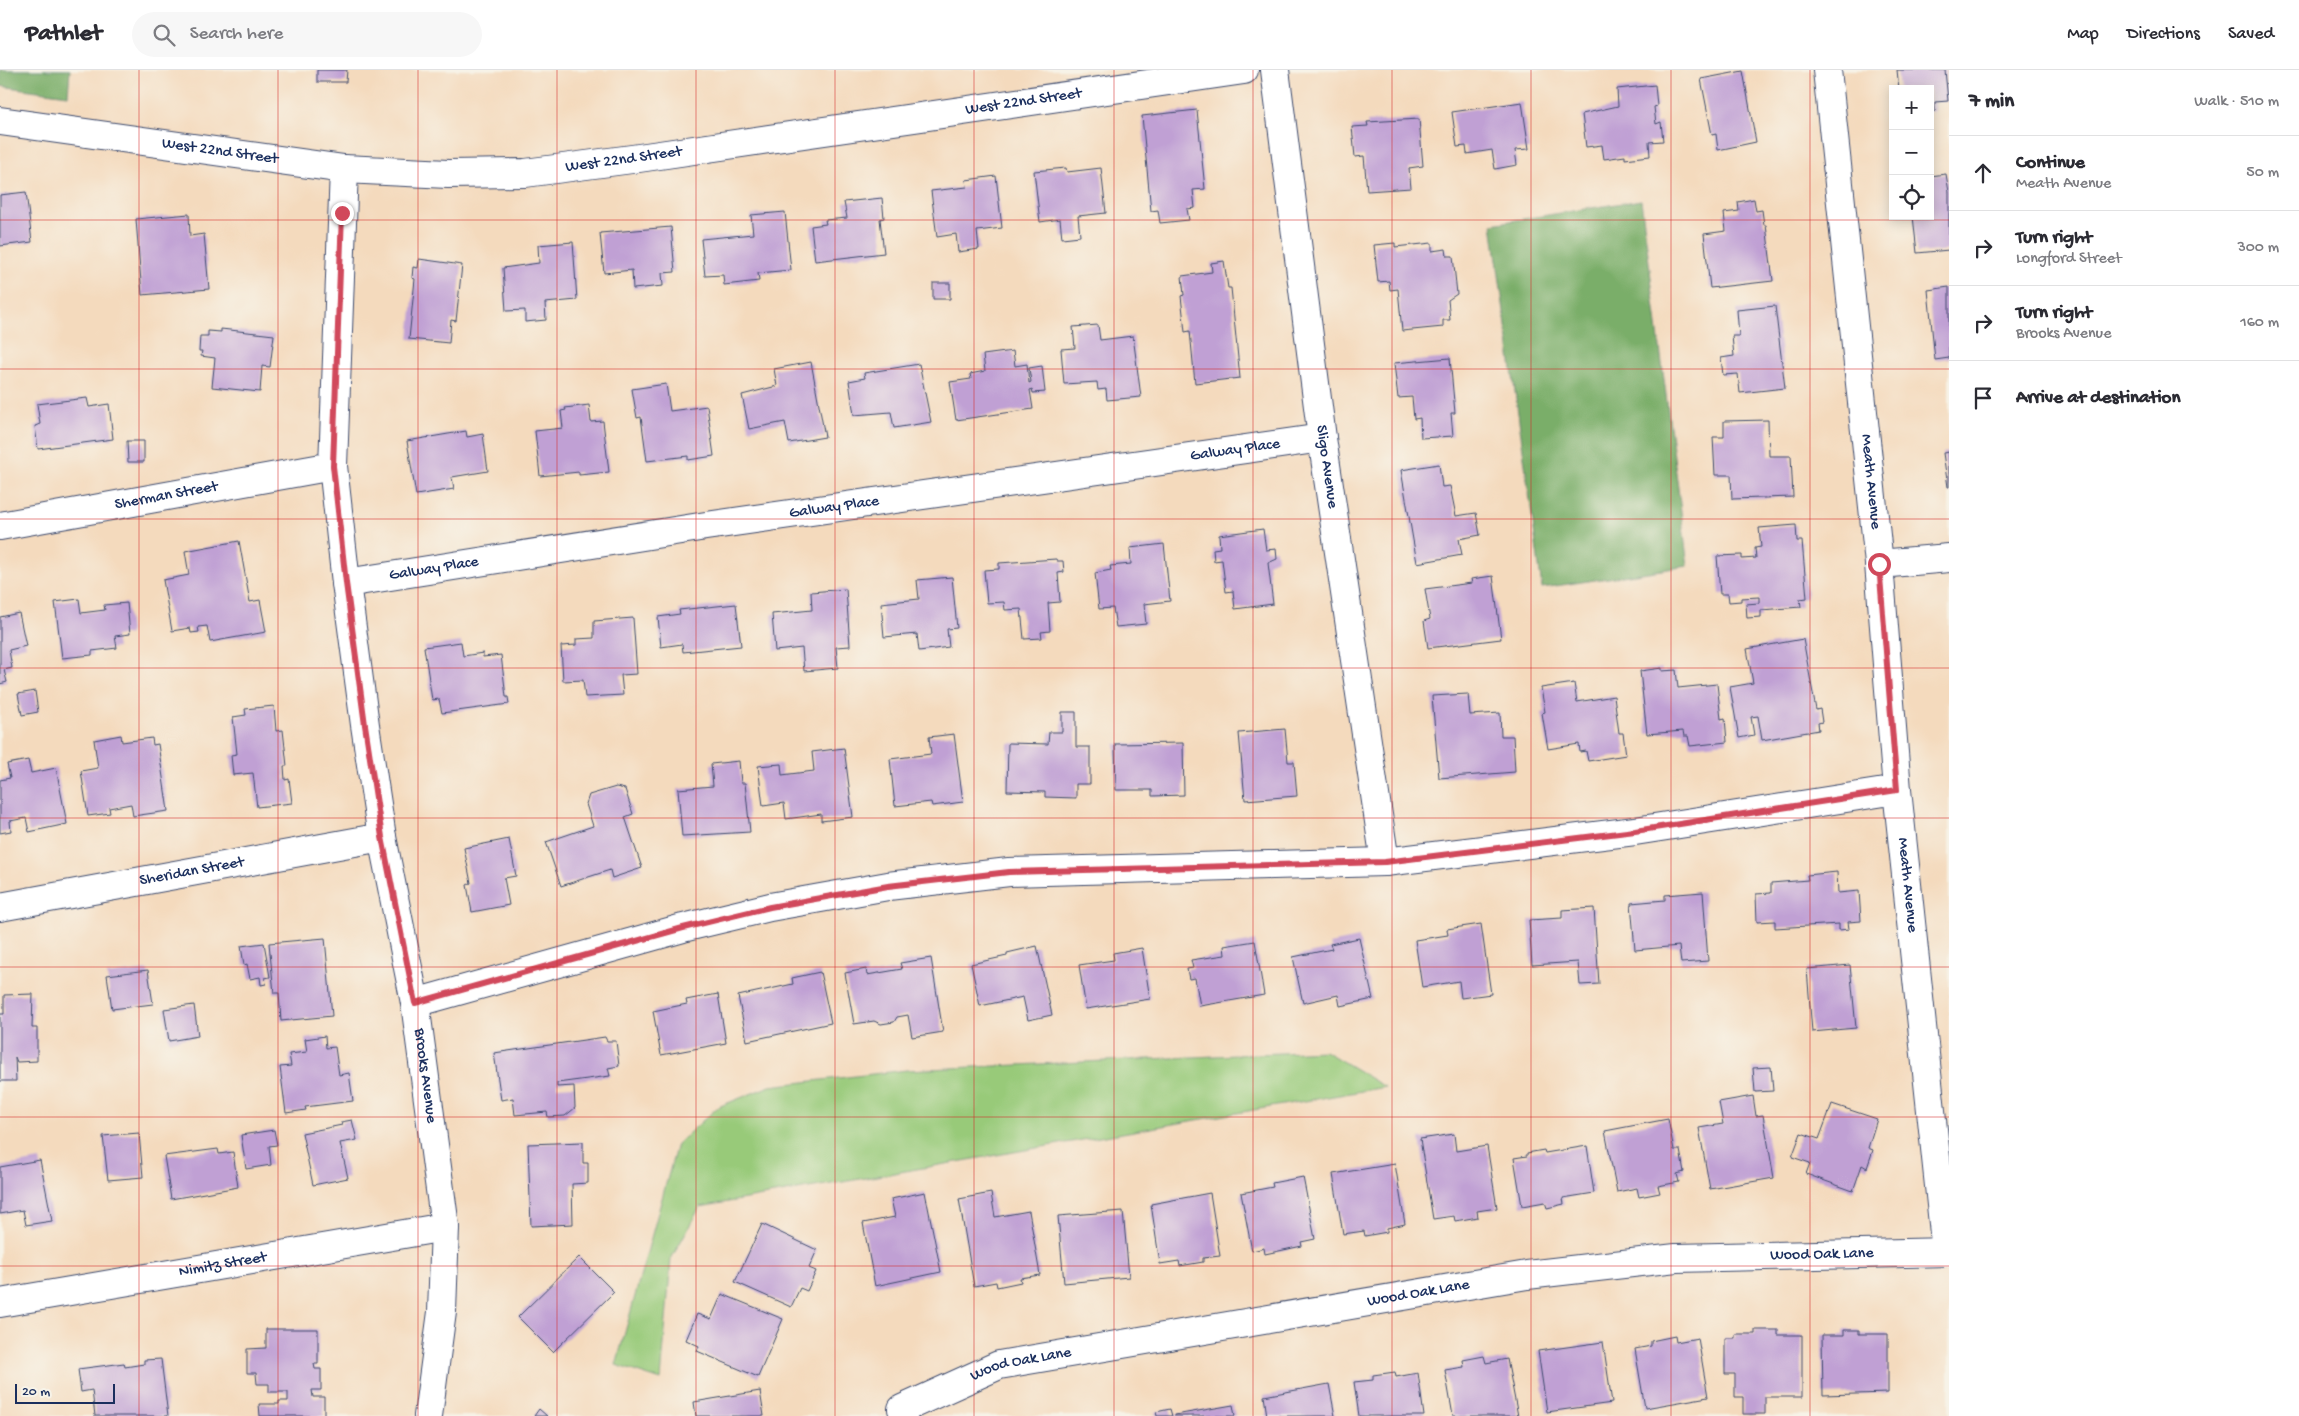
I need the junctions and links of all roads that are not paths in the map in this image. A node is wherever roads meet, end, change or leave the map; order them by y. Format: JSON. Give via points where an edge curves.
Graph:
{"nodes":[{"id":1,"x":1244,"y":70,"type":"edge"},
{"id":2,"x":1275,"y":70,"type":"edge"},
{"id":3,"x":1827,"y":70,"type":"edge"},
{"id":4,"x":0,"y":121,"type":"edge"},
{"id":5,"x":344,"y":169,"type":"junction"},
{"id":6,"x":1322,"y":438,"type":"junction"},
{"id":7,"x":333,"y":466,"type":"junction"},
{"id":8,"x":0,"y":526,"type":"edge"},
{"id":9,"x":1949,"y":558,"type":"edge"},
{"id":10,"x":1879,"y":564,"type":"junction"},
{"id":11,"x":346,"y":583,"type":"junction"},
{"id":12,"x":1897,"y":790,"type":"junction"},
{"id":13,"x":382,"y":837,"type":"junction"},
{"id":14,"x":1385,"y":862,"type":"junction"},
{"id":15,"x":0,"y":907,"type":"edge"},
{"id":16,"x":415,"y":1003,"type":"junction"},
{"id":17,"x":445,"y":1227,"type":"junction"},
{"id":18,"x":1948,"y":1252,"type":"edge"},
{"id":19,"x":0,"y":1303,"type":"edge"},
{"id":20,"x":902,"y":1409,"type":"dead end"},
{"id":21,"x":428,"y":1416,"type":"edge"}],
"edges":[{"from":1,"to":5,"type":"street","name":"West 22nd Street","via":[[525,173],[448,174]]},
{"from":2,"to":6,"type":"street","name":"Sligo Avenue"},
{"from":3,"to":10,"type":"street","name":"Meath Avenue"},
{"from":4,"to":5,"type":"street","name":"West 22nd Street"},
{"from":5,"to":7,"type":"street","name":"Brooks Avenue"},
{"from":6,"to":11,"type":"street","name":"Galway Place","via":[[706,526]]},
{"from":6,"to":14,"type":"street","name":"Sligo Avenue"},
{"from":7,"to":8,"type":"street","name":"Sherman Street"},
{"from":7,"to":11,"type":"street","name":"Brooks Avenue"},
{"from":9,"to":10,"type":"street"},
{"from":10,"to":12,"type":"street","name":"Meath Avenue"},
{"from":11,"to":13,"type":"street","name":"Brooks Avenue"},
{"from":12,"to":14,"type":"street","via":[[1635,831]]},
{"from":12,"to":18,"type":"street","name":"Meath Avenue"},
{"from":13,"to":15,"type":"street","name":"Sheridan Street"},
{"from":13,"to":16,"type":"street","name":"Brooks Avenue"},
{"from":14,"to":16,"type":"street","via":[[1009,872],[888,886],[770,907],[683,928]]},
{"from":16,"to":17,"type":"street","name":"Brooks Avenue"},
{"from":17,"to":19,"type":"street","name":"Nimitz Street"},
{"from":17,"to":21,"type":"street","name":"Brooks Avenue","via":[[442,1312]]},
{"from":18,"to":20,"type":"street","name":"Wood Oak Lane","via":[[1676,1258],[1527,1275],[999,1365]]}]}
